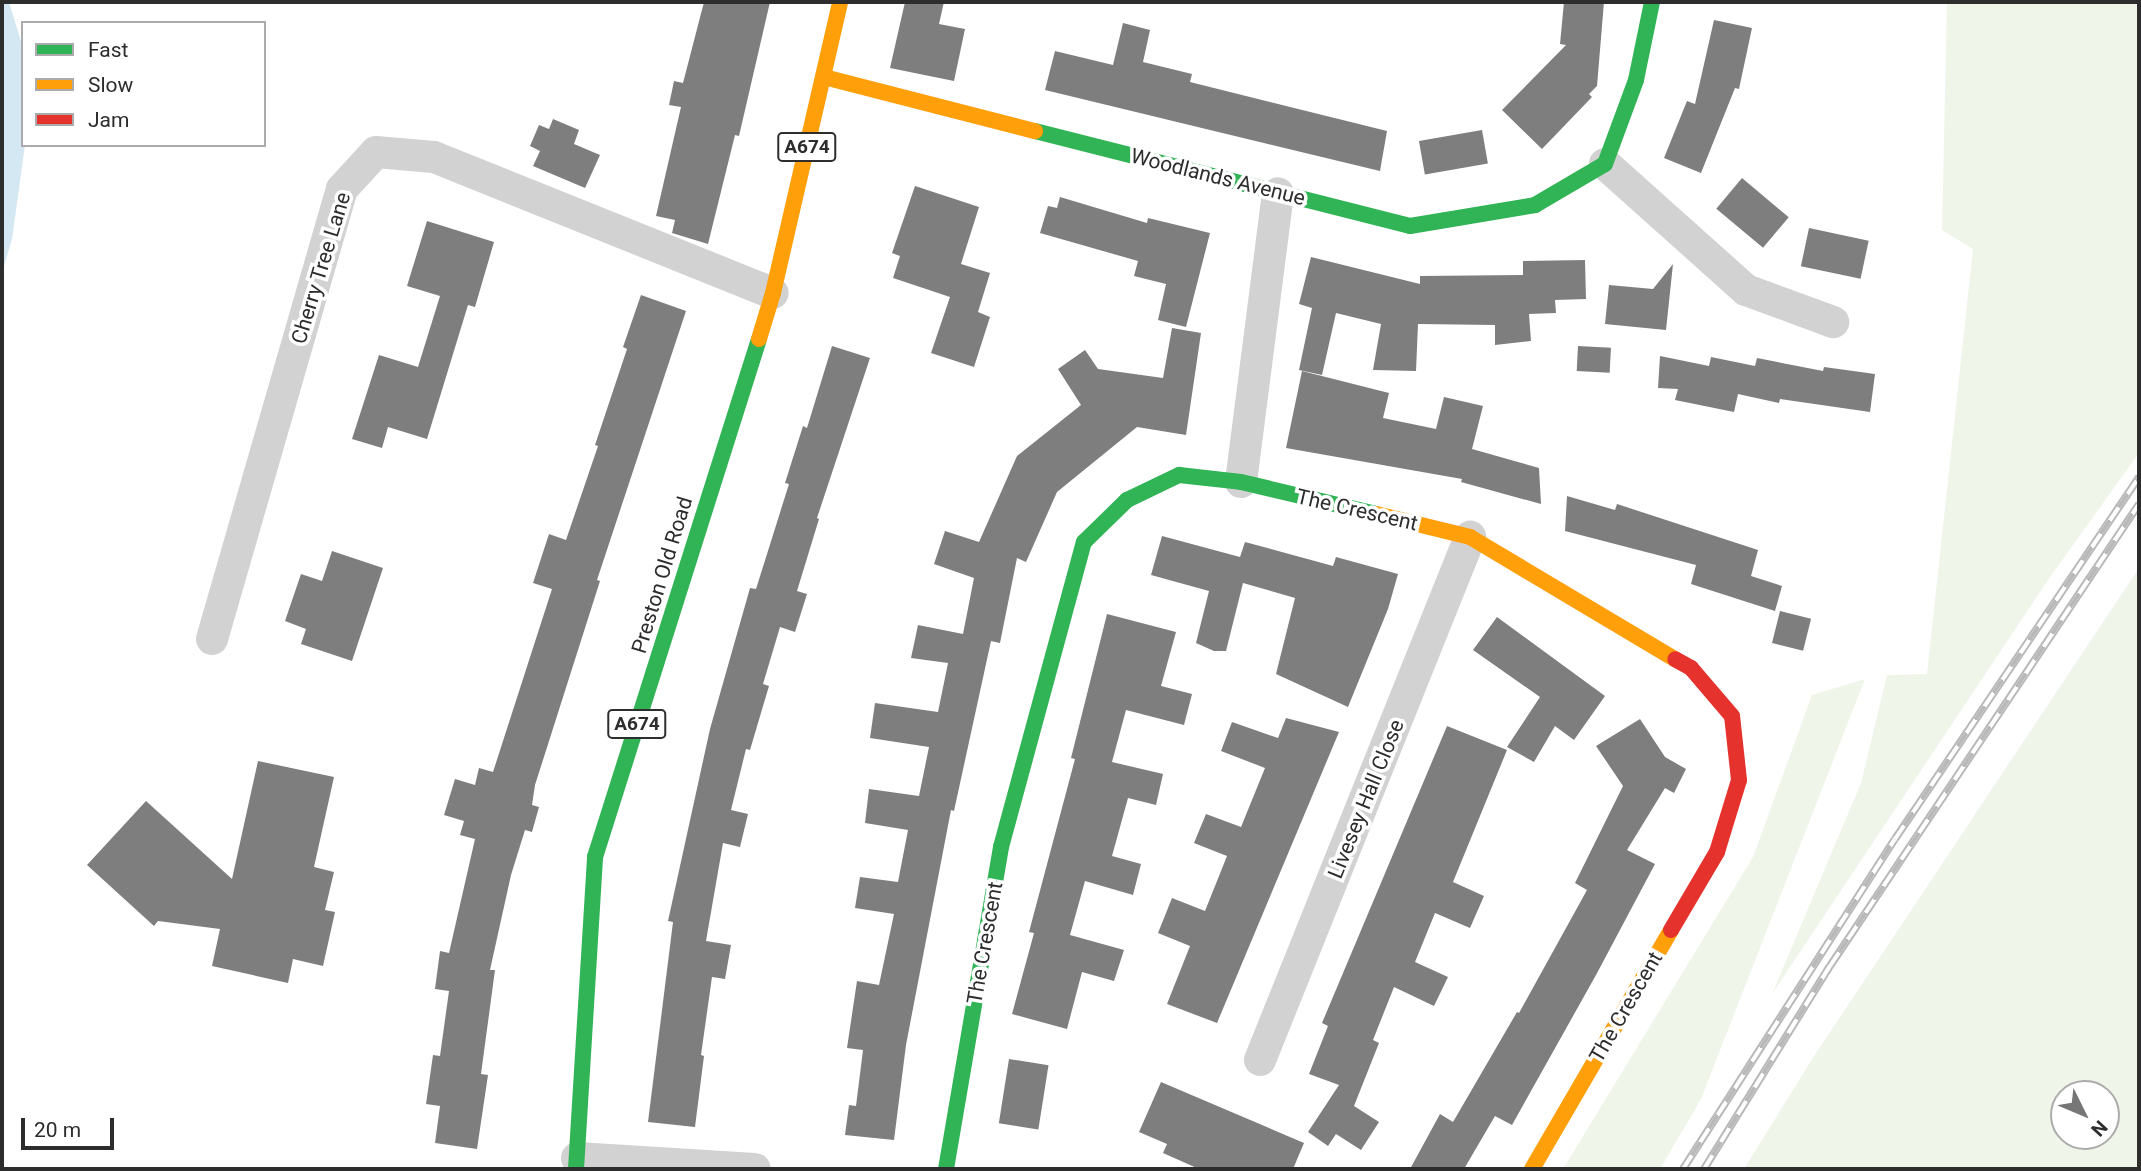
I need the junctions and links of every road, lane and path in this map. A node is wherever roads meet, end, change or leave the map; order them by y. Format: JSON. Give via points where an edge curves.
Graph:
{"nodes":[{"id":1,"x":840,"y":2,"type":"edge"},
{"id":2,"x":1652,"y":2,"type":"edge"},
{"id":3,"x":824,"y":77,"type":"junction"},
{"id":4,"x":1605,"y":164,"type":"junction"},
{"id":5,"x":1278,"y":193,"type":"junction"},
{"id":6,"x":773,"y":293,"type":"junction"},
{"id":7,"x":1833,"y":322,"type":"dead end"},
{"id":8,"x":1241,"y":482,"type":"junction"},
{"id":9,"x":1470,"y":537,"type":"junction"},
{"id":10,"x":212,"y":639,"type":"dead end"},
{"id":11,"x":1260,"y":1060,"type":"dead end"},
{"id":12,"x":577,"y":1163,"type":"edge"},
{"id":13,"x":755,"y":1169,"type":"edge"},
{"id":14,"x":946,"y":1169,"type":"edge"},
{"id":15,"x":1532,"y":1169,"type":"edge"}],
"edges":[{"from":1,"to":3,"type":"street","name":"Preston Old Road","number":"A674"},
{"from":2,"to":4,"type":"street","via":[[1636,80]]},
{"from":3,"to":5,"type":"street","name":"Woodlands Avenue"},
{"from":3,"to":6,"type":"street","name":"Preston Old Road","number":"A674"},
{"from":4,"to":5,"type":"street","name":"Woodlands Avenue","via":[[1535,205],[1410,226]]},
{"from":4,"to":7,"type":"street","via":[[1745,290]]},
{"from":5,"to":8,"type":"street"},
{"from":6,"to":10,"type":"street","name":"Cherry Tree Lane","via":[[434,157],[376,152],[342,189]]},
{"from":6,"to":12,"type":"street","name":"Preston Old Road","number":"A674","via":[[595,858]]},
{"from":8,"to":9,"type":"street","name":"The Crescent"},
{"from":8,"to":14,"type":"street","name":"The Crescent","via":[[1180,475],[1126,500],[1084,542],[1001,847]]},
{"from":9,"to":11,"type":"street","name":"Livesey Hall Close"},
{"from":9,"to":15,"type":"street","name":"The Crescent","via":[[1690,668],[1732,716],[1739,780],[1717,852]]},
{"from":12,"to":13,"type":"street"}]}
